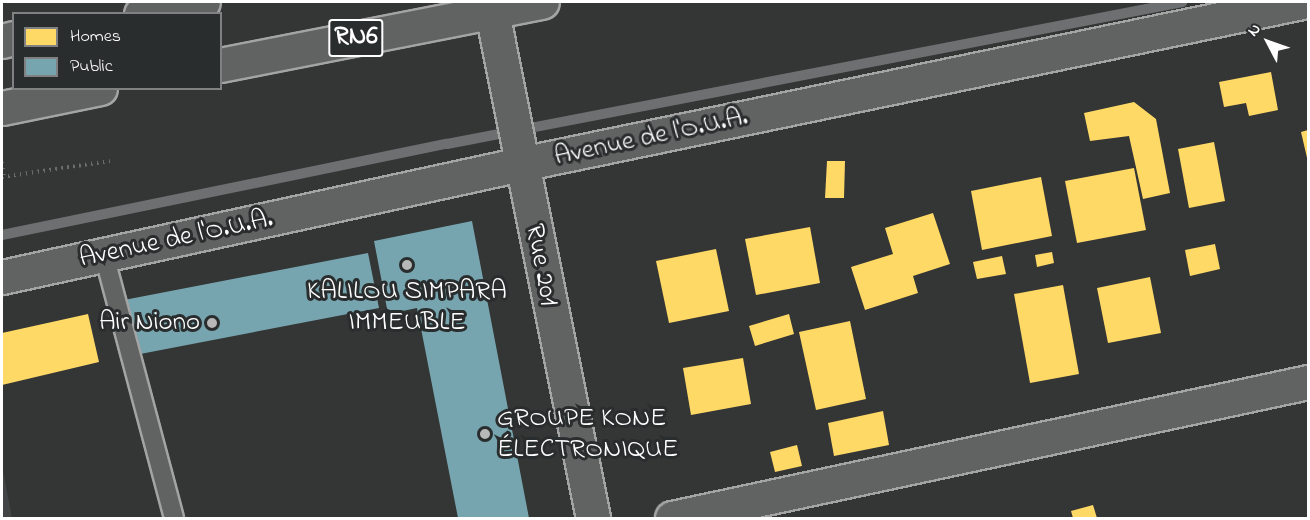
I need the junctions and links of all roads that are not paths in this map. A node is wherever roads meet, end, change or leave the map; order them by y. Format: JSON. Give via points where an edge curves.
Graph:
{"nodes":[{"id":1,"x":203,"y":2,"type":"edge"},
{"id":2,"x":542,"y":2,"type":"edge"},
{"id":3,"x":1302,"y":2,"type":"edge"},
{"id":4,"x":491,"y":7,"type":"edge"},
{"id":5,"x":151,"y":12,"type":"edge"},
{"id":6,"x":222,"y":65,"type":"edge"},
{"id":7,"x":90,"y":90,"type":"edge"},
{"id":8,"x":2,"y":108,"type":"edge"},
{"id":9,"x":521,"y":164,"type":"junction"},
{"id":10,"x":104,"y":255,"type":"junction"},
{"id":11,"x":2,"y":278,"type":"edge"},
{"id":12,"x":1308,"y":382,"type":"edge"},
{"id":13,"x":174,"y":519,"type":"edge"},
{"id":14,"x":593,"y":519,"type":"edge"},
{"id":15,"x":672,"y":519,"type":"edge"}],
"edges":[{"from":1,"to":5,"type":"main road"},
{"from":2,"to":4,"type":"main road","number":"RN6"},
{"from":3,"to":9,"type":"main road","name":"Avenue de l'O.U.A."},
{"from":4,"to":6,"type":"main road","number":"RN6"},
{"from":4,"to":9,"type":"main road","name":"Rue 201"},
{"from":7,"to":8,"type":"main road"},
{"from":9,"to":10,"type":"main road","name":"Avenue de l'O.U.A."},
{"from":9,"to":14,"type":"main road","name":"Rue 201"},
{"from":10,"to":11,"type":"main road","name":"Avenue de l'O.U.A."},
{"from":10,"to":13,"type":"lane"},
{"from":12,"to":15,"type":"main road"}]}
